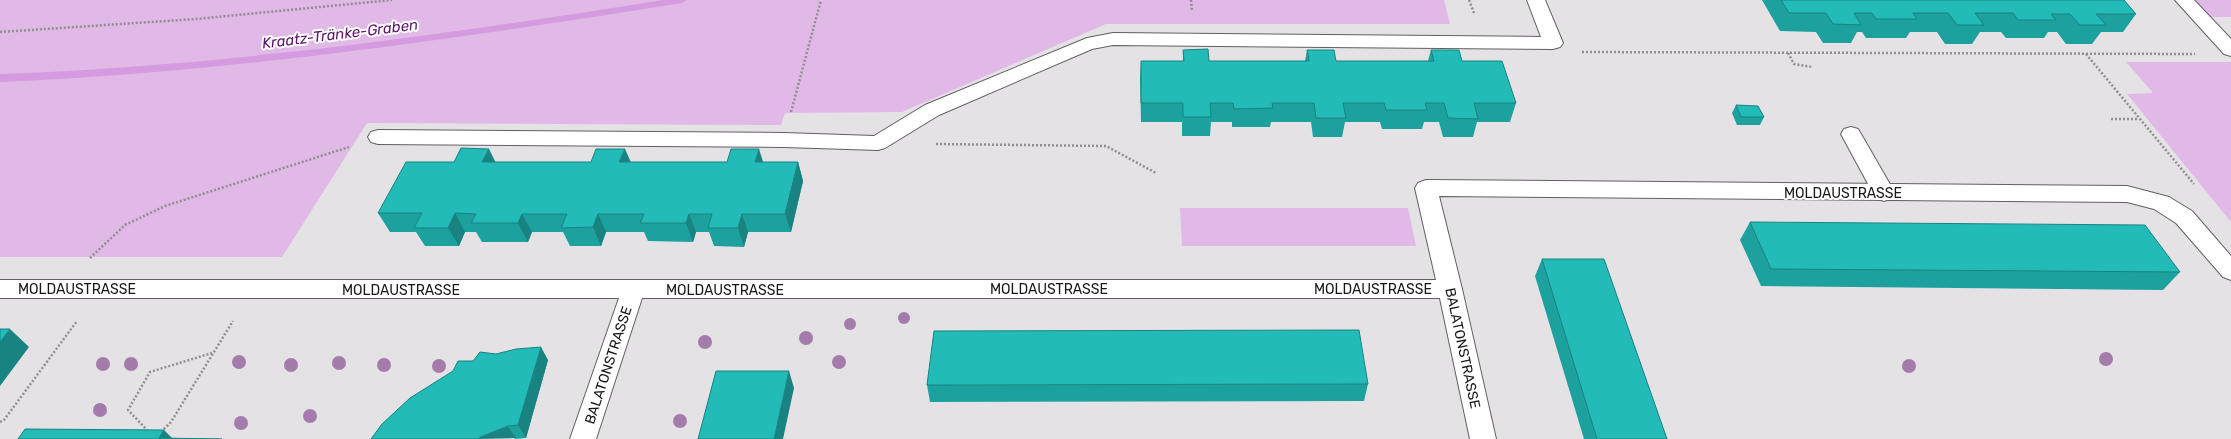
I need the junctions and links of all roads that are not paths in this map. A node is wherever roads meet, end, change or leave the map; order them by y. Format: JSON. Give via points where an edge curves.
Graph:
{"nodes":[{"id":1,"x":1536,"y":0,"type":"edge"},
{"id":2,"x":2184,"y":0,"type":"edge"},
{"id":3,"x":2231,"y":50,"type":"edge"},
{"id":4,"x":1851,"y":134,"type":"dead end"},
{"id":5,"x":378,"y":138,"type":"road end"},
{"id":6,"x":1426,"y":188,"type":"joint"},
{"id":7,"x":1884,"y":193,"type":"junction"},
{"id":8,"x":2231,"y":271,"type":"edge"},
{"id":9,"x":0,"y":289,"type":"edge"},
{"id":10,"x":1450,"y":289,"type":"junction"},
{"id":11,"x":633,"y":290,"type":"junction"},
{"id":12,"x":583,"y":439,"type":"edge"},
{"id":13,"x":1483,"y":439,"type":"edge"}],
"edges":[{"from":1,"to":5,"type":"street","via":[[1553,43],[1113,40],[1087,44],[932,110],[878,143],[784,140]]},
{"from":2,"to":3,"type":"street"},
{"from":4,"to":7,"type":"street"},
{"from":6,"to":7,"type":"street","name":"MOLDAUSTRASSE","via":[[1609,192]]},
{"from":6,"to":10,"type":"street","name":"BALATONSTRASSE"},
{"from":7,"to":8,"type":"street","name":"MOLDAUSTRASSE","via":[[2127,194],[2161,203],[2184,217]]},
{"from":9,"to":11,"type":"street","name":"MOLDAUSTRASSE"},
{"from":10,"to":11,"type":"street","name":"MOLDAUSTRASSE"},
{"from":10,"to":13,"type":"street","name":"BALATONSTRASSE"},
{"from":11,"to":12,"type":"street","name":"BALATONSTRASSE"}]}
